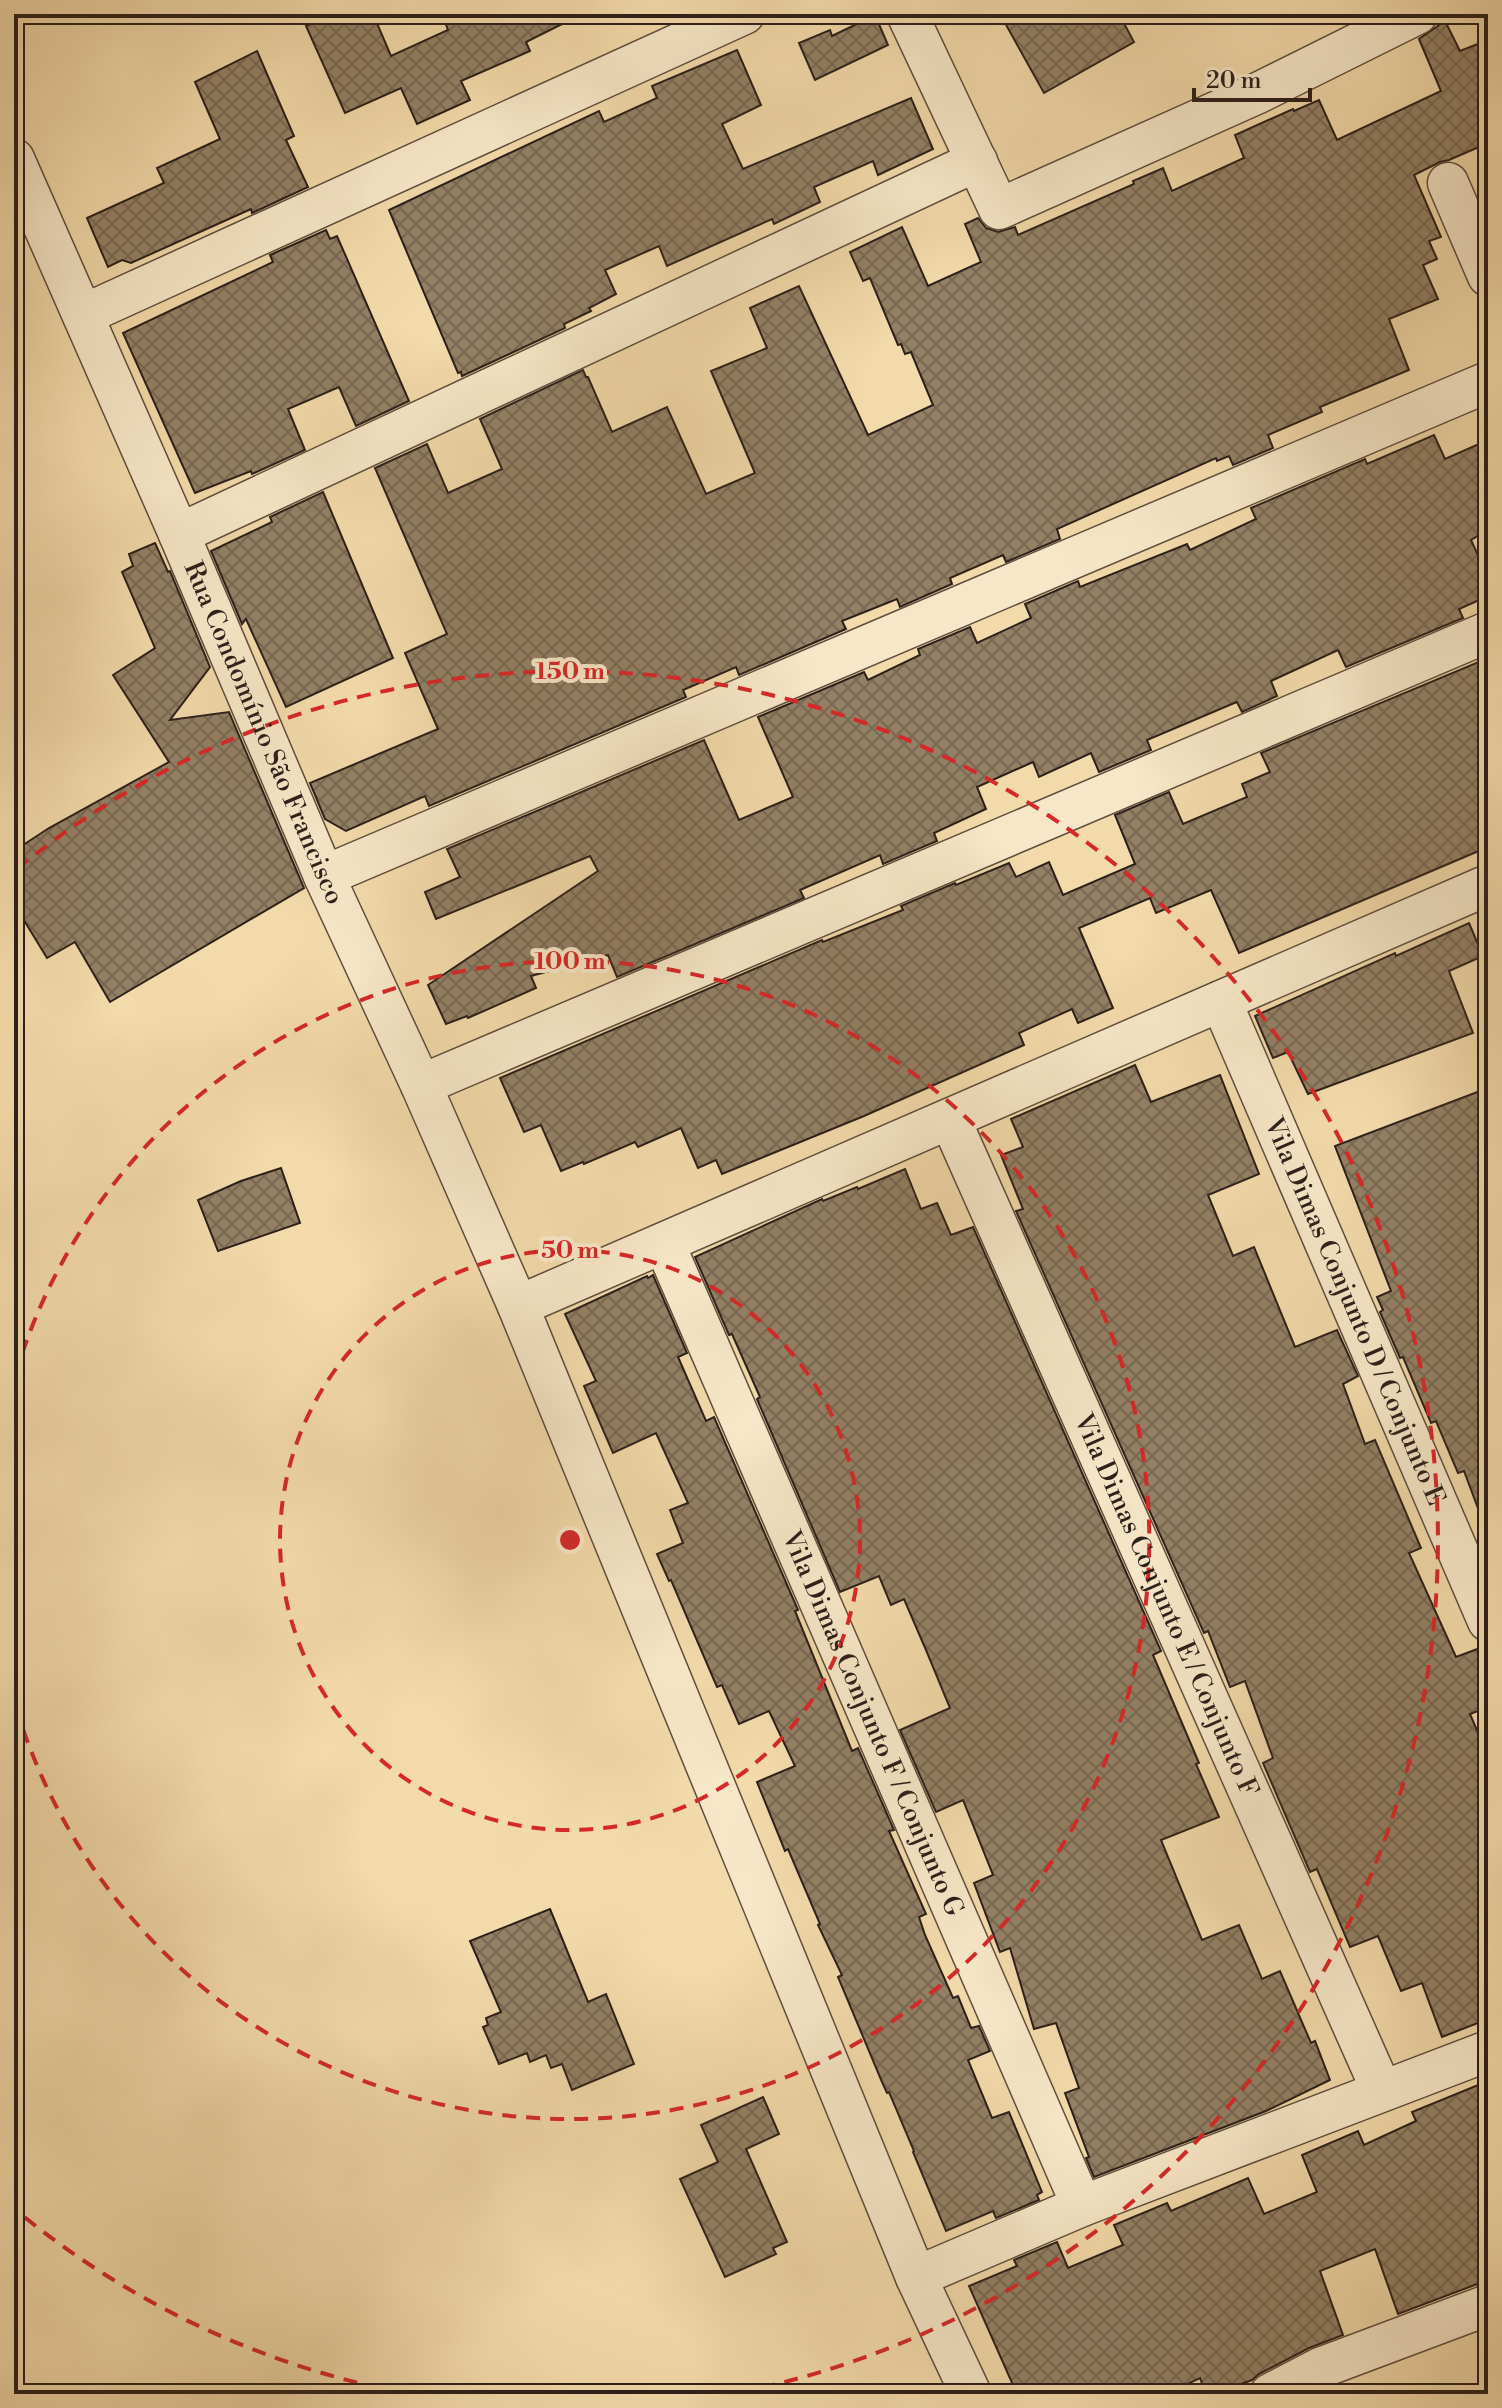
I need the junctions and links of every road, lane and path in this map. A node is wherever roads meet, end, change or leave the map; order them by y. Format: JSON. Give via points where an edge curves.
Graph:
{"nodes":[{"id":1,"x":744,"y":14,"type":"edge"},
{"id":2,"x":907,"y":14,"type":"edge"},
{"id":3,"x":1400,"y":23,"type":"edge"},
{"id":4,"x":14,"y":159,"type":"edge"},
{"id":5,"x":977,"y":161,"type":"junction"},
{"id":6,"x":1448,"y":183,"type":"dead end"},
{"id":7,"x":1488,"y":276,"type":"edge"},
{"id":8,"x":83,"y":315,"type":"junction"},
{"id":9,"x":1488,"y":382,"type":"edge"},
{"id":10,"x":179,"y":534,"type":"junction"},
{"id":11,"x":1488,"y":632,"type":"edge"},
{"id":12,"x":324,"y":876,"type":"junction"},
{"id":13,"x":1485,"y":893,"type":"edge"},
{"id":14,"x":1221,"y":1001,"type":"junction"},
{"id":15,"x":421,"y":1085,"type":"junction"},
{"id":16,"x":950,"y":1119,"type":"junction"},
{"id":17,"x":664,"y":1243,"type":"junction"},
{"id":18,"x":518,"y":1306,"type":"junction"},
{"id":19,"x":1488,"y":1621,"type":"edge"},
{"id":20,"x":1488,"y":2051,"type":"edge"},
{"id":21,"x":1382,"y":2091,"type":"junction"},
{"id":22,"x":1082,"y":2206,"type":"junction"},
{"id":23,"x":916,"y":2277,"type":"junction"},
{"id":24,"x":1488,"y":2305,"type":"edge"},
{"id":25,"x":1325,"y":2381,"type":"edge"},
{"id":26,"x":971,"y":2394,"type":"edge"},
{"id":27,"x":1270,"y":2394,"type":"edge"}],
"edges":[{"from":1,"to":8,"type":"street"},
{"from":2,"to":5,"type":"street"},
{"from":3,"to":5,"type":"street","via":[[999,209]]},
{"from":4,"to":8,"type":"street","name":"Rua Condomínio São Francisco"},
{"from":5,"to":10,"type":"street"},
{"from":6,"to":7,"type":"street"},
{"from":8,"to":10,"type":"street","name":"Rua Condomínio São Francisco"},
{"from":9,"to":12,"type":"street"},
{"from":10,"to":12,"type":"street","name":"Rua Condomínio São Francisco"},
{"from":11,"to":15,"type":"street"},
{"from":12,"to":15,"type":"street","name":"Rua Condomínio São Francisco"},
{"from":13,"to":14,"type":"street"},
{"from":14,"to":16,"type":"street"},
{"from":14,"to":19,"type":"street","name":"Vila Dimas Conjunto D / Conjunto E"},
{"from":15,"to":18,"type":"street","name":"Rua Condomínio São Francisco"},
{"from":16,"to":17,"type":"street"},
{"from":16,"to":21,"type":"street","name":"Vila Dimas Conjunto E / Conjunto F"},
{"from":17,"to":18,"type":"street"},
{"from":17,"to":22,"type":"street","name":"Vila Dimas Conjunto F / Conjunto G"},
{"from":18,"to":23,"type":"street","name":"Rua Condomínio São Francisco"},
{"from":20,"to":21,"type":"street"},
{"from":21,"to":22,"type":"street"},
{"from":22,"to":23,"type":"street"},
{"from":23,"to":26,"type":"street","name":"Rua Condomínio São Francisco"},
{"from":24,"to":25,"type":"street"},
{"from":25,"to":27,"type":"street"}]}
